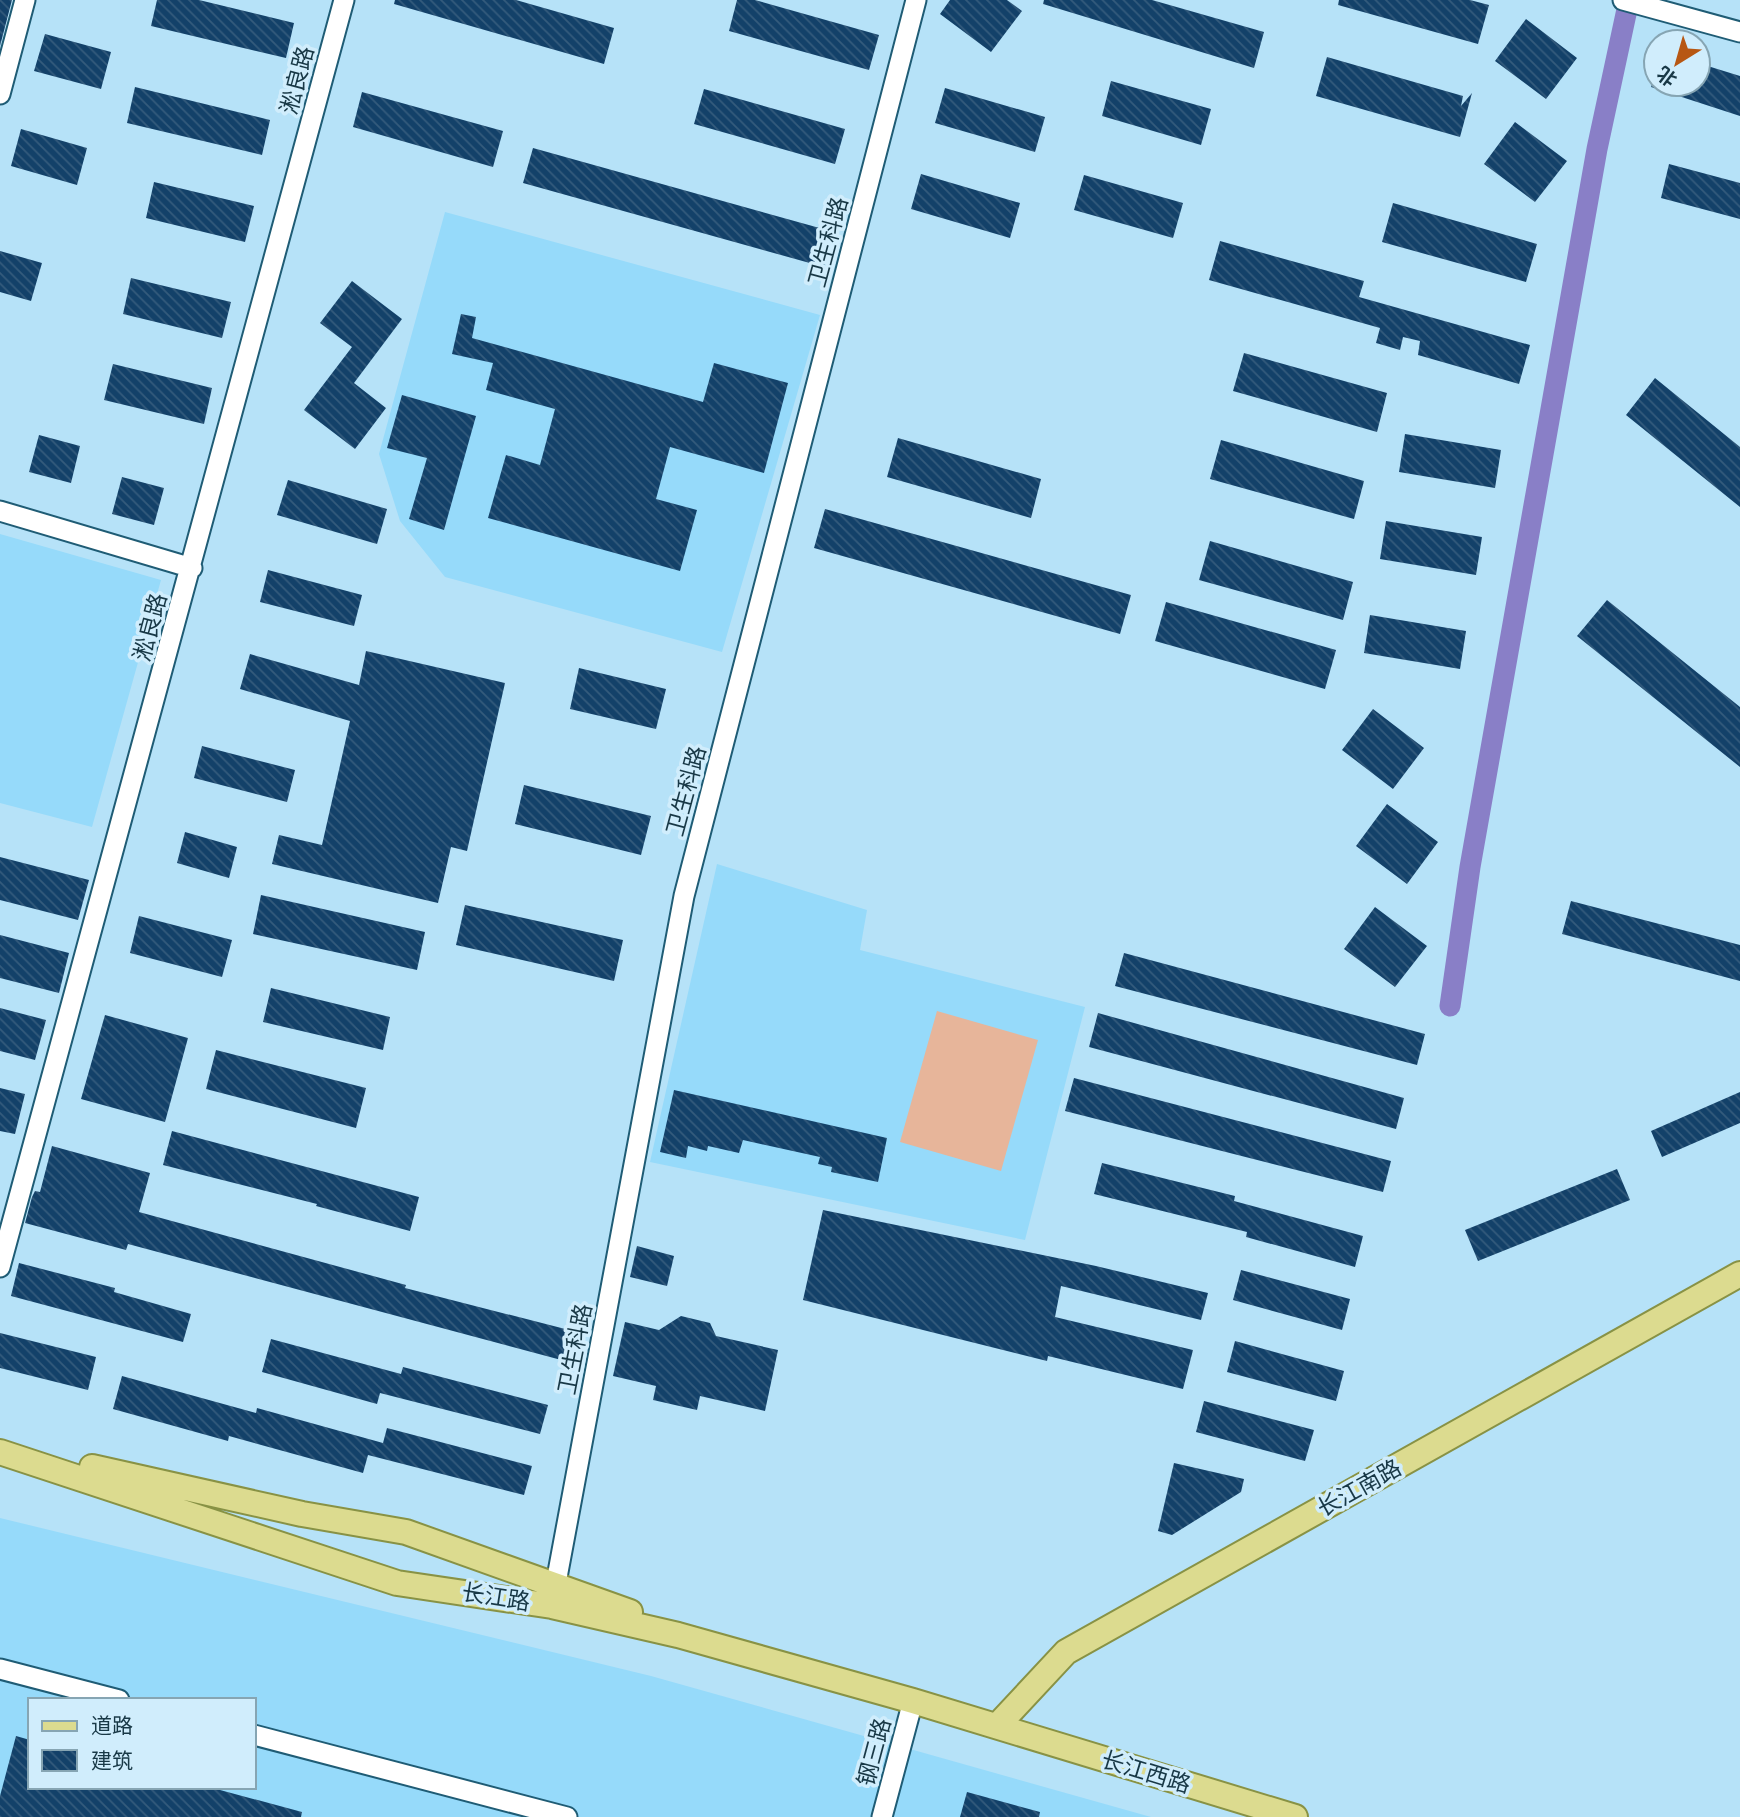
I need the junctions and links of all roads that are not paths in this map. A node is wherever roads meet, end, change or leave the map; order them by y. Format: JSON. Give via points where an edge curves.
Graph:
{"nodes":[{"id":1,"x":25,"y":0,"type":"edge"},
{"id":2,"x":344,"y":0,"type":"edge"},
{"id":3,"x":916,"y":0,"type":"edge"},
{"id":4,"x":1623,"y":0,"type":"edge"},
{"id":5,"x":1740,"y":32,"type":"edge"},
{"id":6,"x":0,"y":94,"type":"edge"},
{"id":7,"x":0,"y":511,"type":"edge"},
{"id":8,"x":192,"y":568,"type":"junction"},
{"id":9,"x":0,"y":1267,"type":"edge"},
{"id":10,"x":1740,"y":1274,"type":"edge"},
{"id":11,"x":0,"y":1449,"type":"edge"},
{"id":12,"x":554,"y":1595,"type":"junction"},
{"id":13,"x":0,"y":1669,"type":"edge"},
{"id":14,"x":111,"y":1698,"type":"edge"},
{"id":15,"x":914,"y":1701,"type":"junction"},
{"id":16,"x":997,"y":1727,"type":"junction"},
{"id":17,"x":256,"y":1736,"type":"edge"},
{"id":18,"x":567,"y":1817,"type":"edge"},
{"id":19,"x":882,"y":1817,"type":"edge"},
{"id":20,"x":1295,"y":1817,"type":"edge"}],
"edges":[{"from":1,"to":6,"type":"street"},
{"from":2,"to":8,"type":"street","name":"淞良路"},
{"from":3,"to":12,"type":"street","name":"卫生科路","via":[[684,896]]},
{"from":4,"to":5,"type":"street"},
{"from":7,"to":8,"type":"street"},
{"from":8,"to":9,"type":"street","name":"淞良路"},
{"from":10,"to":16,"type":"main road","name":"长江南路","via":[[1066,1652]]},
{"from":11,"to":12,"type":"main road","via":[[406,1532]]},
{"from":11,"to":12,"type":"main road","name":"长江路","via":[[397,1583]]},
{"from":12,"to":15,"type":"main road","via":[[619,1607],[678,1635]]},
{"from":13,"to":14,"type":"street"},
{"from":15,"to":16,"type":"main road"},
{"from":15,"to":19,"type":"street","name":"钢三路"},
{"from":16,"to":20,"type":"main road","name":"长江西路"},
{"from":17,"to":18,"type":"street"}]}
